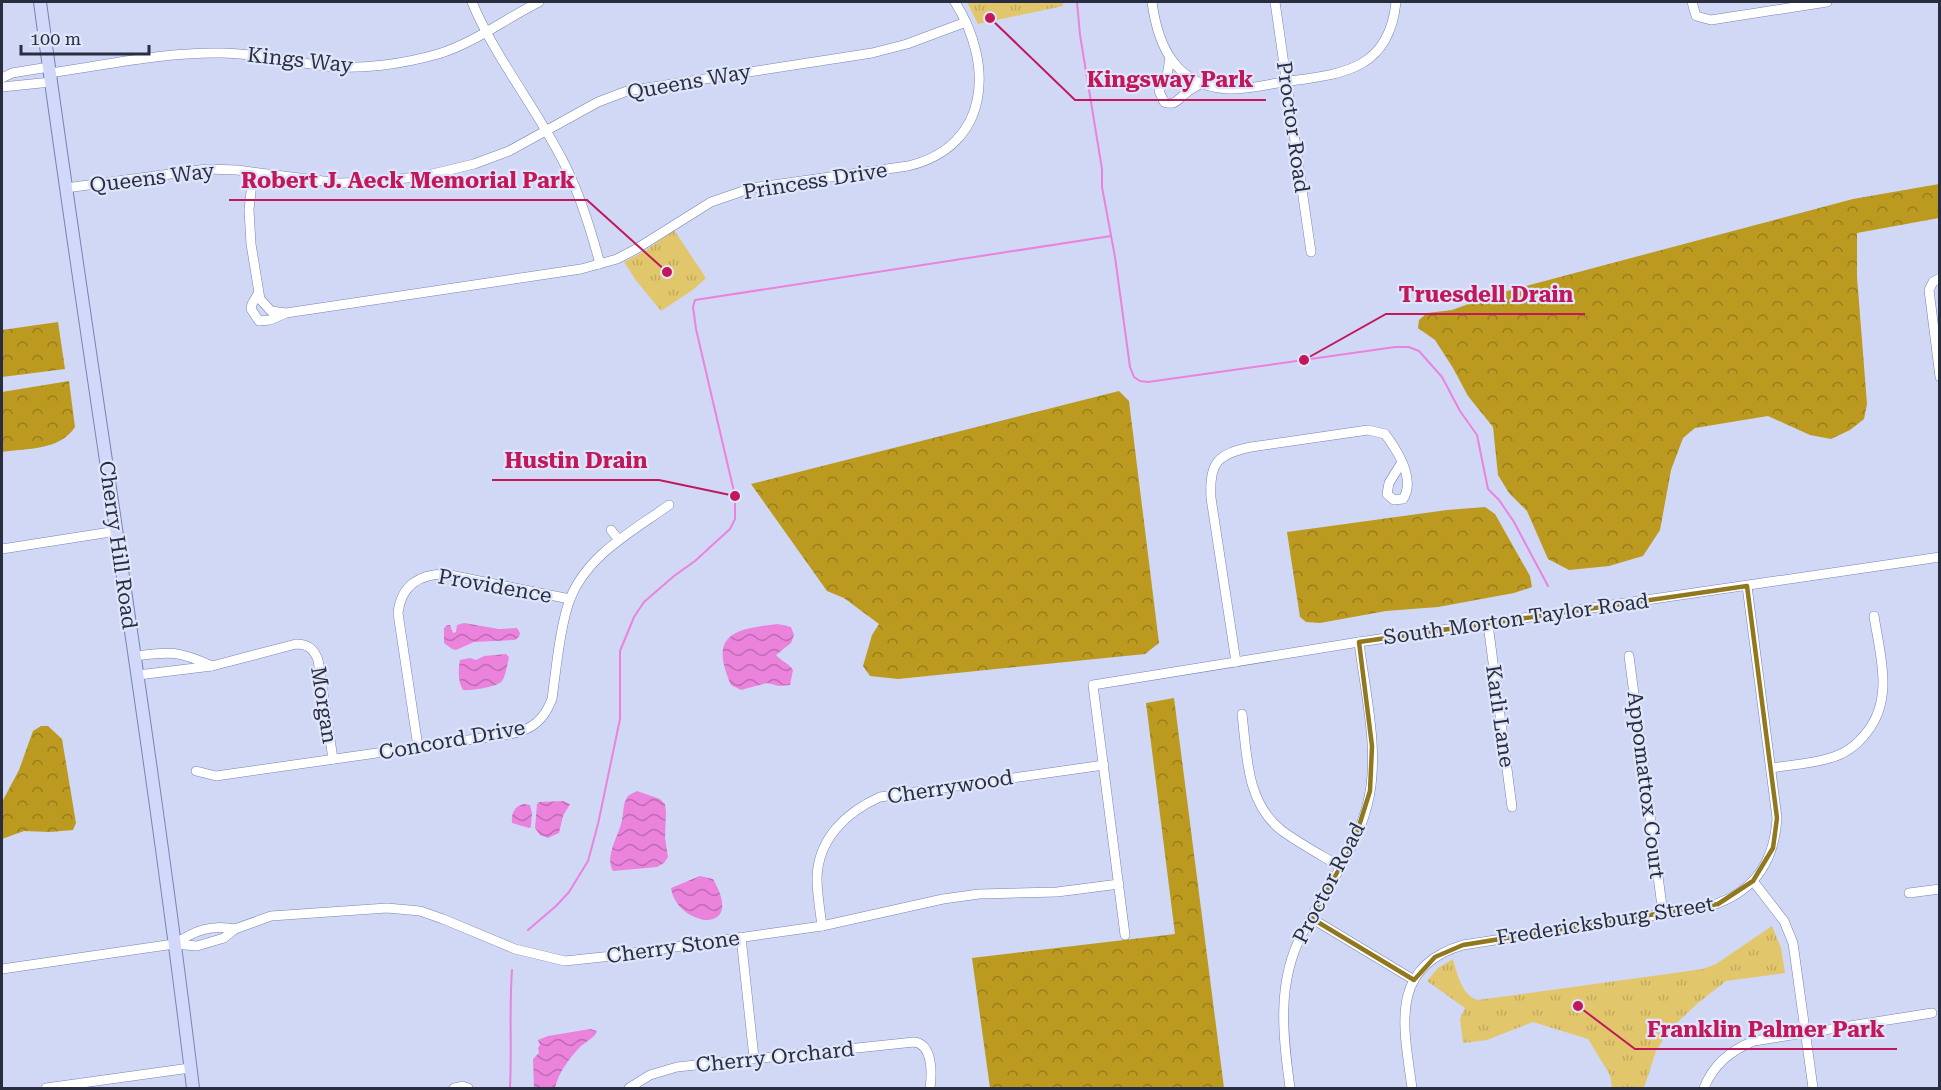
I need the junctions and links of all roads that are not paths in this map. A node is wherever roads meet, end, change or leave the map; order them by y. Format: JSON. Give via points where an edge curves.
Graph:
{"nodes":[{"id":1,"x":40,"y":2,"type":"edge"},
{"id":2,"x":472,"y":2,"type":"edge"},
{"id":3,"x":539,"y":2,"type":"edge"},
{"id":4,"x":955,"y":2,"type":"edge"},
{"id":5,"x":1152,"y":2,"type":"edge"},
{"id":6,"x":1275,"y":2,"type":"edge"},
{"id":7,"x":1396,"y":2,"type":"edge"},
{"id":8,"x":1692,"y":2,"type":"edge"},
{"id":9,"x":1827,"y":2,"type":"edge"},
{"id":10,"x":1810,"y":3,"type":"edge"},
{"id":11,"x":966,"y":22,"type":"junction"},
{"id":12,"x":487,"y":31,"type":"junction"},
{"id":13,"x":1170,"y":58,"type":"junction"},
{"id":14,"x":50,"y":74,"type":"junction"},
{"id":15,"x":2,"y":78,"type":"edge"},
{"id":16,"x":1286,"y":82,"type":"junction"},
{"id":17,"x":1202,"y":83,"type":"junction"},
{"id":18,"x":2,"y":87,"type":"edge"},
{"id":19,"x":546,"y":131,"type":"junction"},
{"id":20,"x":253,"y":173,"type":"junction"},
{"id":21,"x":66,"y":188,"type":"junction"},
{"id":22,"x":1311,"y":252,"type":"dead end"},
{"id":23,"x":600,"y":264,"type":"junction"},
{"id":24,"x":1940,"y":278,"type":"edge"},
{"id":25,"x":258,"y":294,"type":"junction"},
{"id":26,"x":286,"y":313,"type":"junction"},
{"id":27,"x":1940,"y":377,"type":"edge"},
{"id":28,"x":1402,"y":462,"type":"dead end"},
{"id":29,"x":669,"y":505,"type":"dead end"},
{"id":30,"x":610,"y":530,"type":"dead end"},
{"id":31,"x":117,"y":531,"type":"junction"},
{"id":32,"x":619,"y":540,"type":"junction"},
{"id":33,"x":2,"y":549,"type":"edge"},
{"id":34,"x":1940,"y":557,"type":"edge"},
{"id":35,"x":1747,"y":586,"type":"junction"},
{"id":36,"x":570,"y":599,"type":"junction"},
{"id":37,"x":1874,"y":616,"type":"dead end"},
{"id":38,"x":1488,"y":624,"type":"junction"},
{"id":39,"x":1359,"y":642,"type":"junction"},
{"id":40,"x":135,"y":656,"type":"junction"},
{"id":41,"x":1629,"y":656,"type":"dead end"},
{"id":42,"x":1236,"y":662,"type":"junction"},
{"id":43,"x":212,"y":666,"type":"junction"},
{"id":44,"x":138,"y":675,"type":"junction"},
{"id":45,"x":1242,"y":714,"type":"dead end"},
{"id":46,"x":418,"y":747,"type":"junction"},
{"id":47,"x":333,"y":759,"type":"junction"},
{"id":48,"x":1104,"y":765,"type":"junction"},
{"id":49,"x":1771,"y":768,"type":"junction"},
{"id":50,"x":196,"y":771,"type":"dead end"},
{"id":51,"x":1512,"y":807,"type":"dead end"},
{"id":52,"x":1341,"y":867,"type":"junction"},
{"id":53,"x":1753,"y":881,"type":"junction"},
{"id":54,"x":1119,"y":884,"type":"junction"},
{"id":55,"x":1940,"y":889,"type":"edge"},
{"id":56,"x":1910,"y":893,"type":"dead end"},
{"id":57,"x":1663,"y":914,"type":"junction"},
{"id":58,"x":1311,"y":918,"type":"junction"},
{"id":59,"x":822,"y":926,"type":"junction"},
{"id":60,"x":235,"y":929,"type":"junction"},
{"id":61,"x":1125,"y":935,"type":"dead end"},
{"id":62,"x":741,"y":937,"type":"junction"},
{"id":63,"x":174,"y":944,"type":"junction"},
{"id":64,"x":2,"y":969,"type":"edge"},
{"id":65,"x":1414,"y":980,"type":"junction"},
{"id":66,"x":1932,"y":1013,"type":"dead end"},
{"id":67,"x":1806,"y":1033,"type":"junction"},
{"id":68,"x":754,"y":1059,"type":"junction"},
{"id":69,"x":190,"y":1068,"type":"junction"},
{"id":70,"x":46,"y":1089,"type":"edge"},
{"id":71,"x":193,"y":1089,"type":"edge"},
{"id":72,"x":454,"y":1089,"type":"edge"},
{"id":73,"x":468,"y":1089,"type":"edge"},
{"id":74,"x":629,"y":1089,"type":"edge"},
{"id":75,"x":930,"y":1089,"type":"edge"},
{"id":76,"x":1290,"y":1089,"type":"edge"},
{"id":77,"x":1412,"y":1089,"type":"edge"},
{"id":78,"x":1704,"y":1089,"type":"edge"},
{"id":79,"x":1813,"y":1089,"type":"edge"}],
"edges":[{"from":1,"to":14,"type":"main road","name":"Cherry Hill Road"},
{"from":2,"to":12,"type":"street"},
{"from":3,"to":12,"type":"street","name":"Kings Way"},
{"from":4,"to":11,"type":"street","name":"Princess Drive"},
{"from":5,"to":13,"type":"street","via":[[1157,32]]},
{"from":6,"to":16,"type":"street","name":"Proctor Road"},
{"from":7,"to":16,"type":"street","via":[[1389,32],[1367,60],[1340,74]]},
{"from":8,"to":10,"type":"street","via":[[1696,16],[1706,20]]},
{"from":9,"to":10,"type":"street"},
{"from":11,"to":19,"type":"street","name":"Queens Way","via":[[872,53],[627,91]]},
{"from":11,"to":23,"type":"street","name":"Princess Drive","via":[[978,61],[979,96],[966,127],[941,153],[908,166],[730,194],[696,210],[636,249]]},
{"from":12,"to":14,"type":"street","name":"Kings Way","via":[[437,54],[370,66],[326,66],[208,52]]},
{"from":12,"to":19,"type":"street"},
{"from":13,"to":17,"type":"street"},
{"from":13,"to":17,"type":"street","via":[[1159,91],[1164,102],[1176,103]]},
{"from":14,"to":15,"type":"street","via":[[12,73]]},
{"from":14,"to":18,"type":"street"},
{"from":14,"to":21,"type":"main road","name":"Cherry Hill Road"},
{"from":16,"to":17,"type":"street","via":[[1235,89]]},
{"from":16,"to":22,"type":"street","name":"Proctor Road"},
{"from":19,"to":20,"type":"street","name":"Queens Way","via":[[490,159],[424,176],[339,183]]},
{"from":19,"to":23,"type":"street","via":[[579,196]]},
{"from":20,"to":21,"type":"street","name":"Queens Way","via":[[192,170]]},
{"from":20,"to":25,"type":"street","name":"Princess Drive","via":[[249,224]]},
{"from":21,"to":31,"type":"main road","name":"Cherry Hill Road"},
{"from":23,"to":26,"type":"street","name":"Princess Drive"},
{"from":24,"to":27,"type":"street","via":[[1929,290]]},
{"from":25,"to":26,"type":"street","via":[[271,311]]},
{"from":25,"to":26,"type":"street","name":"Princess Drive","via":[[251,309],[259,321]]},
{"from":28,"to":42,"type":"street","via":[[1385,434],[1368,430],[1251,447],[1216,461],[1210,479],[1211,498]]},
{"from":29,"to":32,"type":"street","name":"Concord Drive"},
{"from":30,"to":32,"type":"street"},
{"from":31,"to":33,"type":"street"},
{"from":31,"to":40,"type":"main road","name":"Cherry Hill Road"},
{"from":32,"to":36,"type":"street","name":"Concord Drive","via":[[591,564]]},
{"from":34,"to":35,"type":"street","name":"South Morton Taylor Road"},
{"from":35,"to":38,"type":"street","name":"South Morton Taylor Road"},
{"from":35,"to":49,"type":"street","name":"Fredericksburg Street"},
{"from":36,"to":46,"type":"street","name":"Concord Drive","via":[[552,699],[535,725],[518,732]]},
{"from":36,"to":46,"type":"street","name":"Providence","via":[[445,574],[426,575],[408,586],[398,613]]},
{"from":37,"to":49,"type":"street","via":[[1884,688],[1871,727],[1859,742],[1832,758]]},
{"from":38,"to":39,"type":"street","name":"South Morton Taylor Road"},
{"from":38,"to":51,"type":"street","name":"Karli Lane"},
{"from":39,"to":42,"type":"street","name":"South Morton Taylor Road"},
{"from":39,"to":52,"type":"street","name":"Proctor Road","via":[[1372,746],[1372,778],[1362,825]]},
{"from":40,"to":43,"type":"street","via":[[168,651]]},
{"from":40,"to":44,"type":"main road","name":"Cherry Hill Road"},
{"from":41,"to":57,"type":"street","name":"Appomattox Court"},
{"from":42,"to":48,"type":"street","name":"South Morton Taylor Road","via":[[1093,685]]},
{"from":43,"to":44,"type":"street"},
{"from":43,"to":47,"type":"street","name":"Morgan","via":[[296,644],[312,648],[318,660]]},
{"from":44,"to":63,"type":"main road","name":"Cherry Hill Road"},
{"from":45,"to":52,"type":"street","via":[[1252,785],[1264,813],[1282,831]]},
{"from":46,"to":47,"type":"street","name":"Concord Drive"},
{"from":47,"to":50,"type":"street","name":"Concord Drive","via":[[216,776]]},
{"from":48,"to":54,"type":"street"},
{"from":48,"to":59,"type":"street","name":"Cherrywood","via":[[880,797],[856,809],[831,836],[821,857],[817,878]]},
{"from":49,"to":53,"type":"street","name":"Fredericksburg Street","via":[[1776,833],[1768,860]]},
{"from":52,"to":58,"type":"street","name":"Proctor Road"},
{"from":53,"to":57,"type":"street","name":"Fredericksburg Street","via":[[1718,904]]},
{"from":53,"to":67,"type":"street","via":[[1788,929],[1796,957]]},
{"from":54,"to":59,"type":"street","name":"Cherry Stone","via":[[943,899]]},
{"from":54,"to":61,"type":"street"},
{"from":55,"to":56,"type":"street"},
{"from":57,"to":65,"type":"street","name":"Fredericksburg Street","via":[[1463,945],[1435,957]]},
{"from":58,"to":65,"type":"street"},
{"from":58,"to":76,"type":"street","name":"Proctor Road","via":[[1293,953],[1283,996]]},
{"from":59,"to":62,"type":"street","name":"Cherry Stone"},
{"from":60,"to":62,"type":"street","name":"Cherry Stone","via":[[271,916],[399,909],[434,915],[515,949],[565,961]]},
{"from":60,"to":63,"type":"street","name":"Cherry Stone","via":[[224,938],[196,946]]},
{"from":60,"to":63,"type":"street","name":"Cherry Stone","via":[[221,926],[194,931]]},
{"from":62,"to":68,"type":"street"},
{"from":63,"to":64,"type":"street"},
{"from":63,"to":69,"type":"main road","name":"Cherry Hill Road"},
{"from":65,"to":77,"type":"street","name":"Fredericksburg Street","via":[[1404,1019]]},
{"from":66,"to":67,"type":"street"},
{"from":67,"to":78,"type":"street","via":[[1743,1045],[1722,1059]]},
{"from":67,"to":79,"type":"street"},
{"from":68,"to":74,"type":"street","name":"Cherry Orchard","via":[[662,1070]]},
{"from":68,"to":75,"type":"street","name":"Cherry Orchard","via":[[914,1042],[924,1046],[930,1067]]},
{"from":69,"to":70,"type":"street"},
{"from":69,"to":71,"type":"main road","name":"Cherry Hill Road"},
{"from":72,"to":73,"type":"street"}]}
